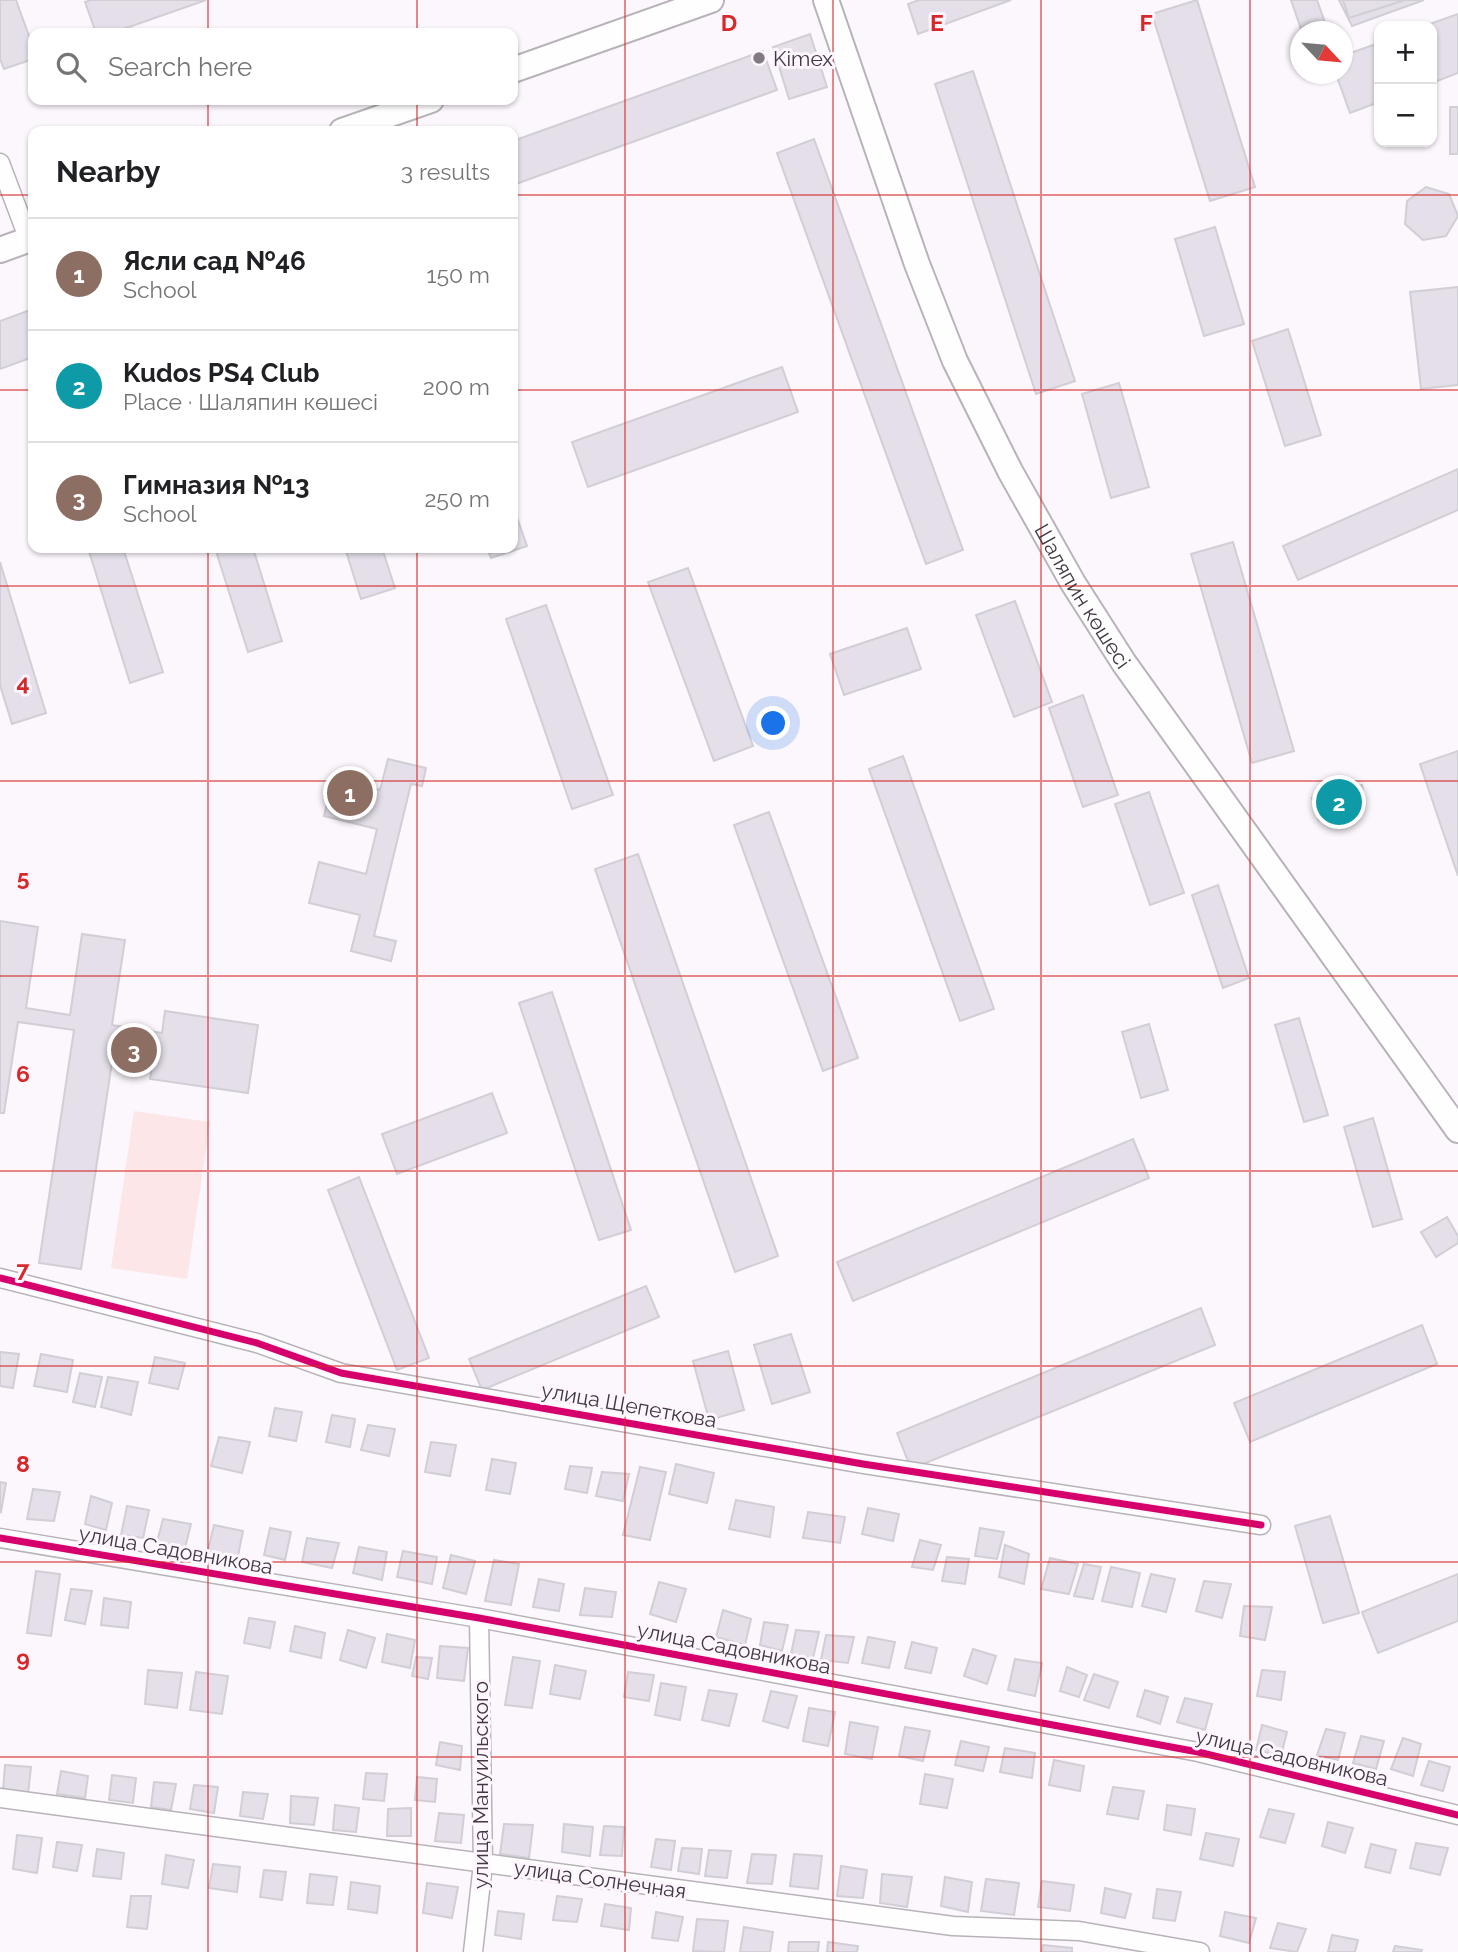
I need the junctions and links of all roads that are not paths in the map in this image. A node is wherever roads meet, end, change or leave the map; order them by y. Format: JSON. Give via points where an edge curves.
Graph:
{"nodes":[{"id":1,"x":711,"y":0,"type":"edge"},
{"id":2,"x":826,"y":0,"type":"edge"},
{"id":3,"x":518,"y":68,"type":"edge"},
{"id":4,"x":417,"y":105,"type":"edge"},
{"id":5,"x":356,"y":126,"type":"edge"},
{"id":6,"x":0,"y":163,"type":"edge"},
{"id":7,"x":28,"y":232,"type":"edge"},
{"id":8,"x":28,"y":240,"type":"edge"},
{"id":9,"x":0,"y":250,"type":"edge"},
{"id":10,"x":1458,"y":1130,"type":"edge"},
{"id":11,"x":0,"y":1278,"type":"edge"},
{"id":12,"x":1261,"y":1525,"type":"dead end"},
{"id":13,"x":0,"y":1538,"type":"edge"},
{"id":14,"x":479,"y":1619,"type":"junction"},
{"id":15,"x":0,"y":1798,"type":"edge"},
{"id":16,"x":1458,"y":1815,"type":"edge"},
{"id":17,"x":483,"y":1864,"type":"junction"},
{"id":18,"x":1193,"y":1951,"type":"edge"},
{"id":19,"x":474,"y":1952,"type":"edge"}],
"edges":[{"from":1,"to":3,"type":"main road"},
{"from":2,"to":10,"type":"main road","name":"Шаляпин көшесі","via":[[926,288],[955,361],[1016,482],[1124,663]]},
{"from":4,"to":5,"type":"main road"},
{"from":6,"to":7,"type":"street"},
{"from":8,"to":9,"type":"main road"},
{"from":11,"to":12,"type":"street","name":"улица Щепеткова","via":[[257,1343],[341,1373],[863,1464]]},
{"from":13,"to":14,"type":"street","name":"улица Садовникова"},
{"from":14,"to":16,"type":"street","name":"улица Садовникова","via":[[1198,1752]]},
{"from":14,"to":17,"type":"street","name":"улица Мануильского"},
{"from":15,"to":17,"type":"street","name":"улица Солнечная"},
{"from":17,"to":18,"type":"street","name":"улица Солнечная","via":[[953,1926],[1079,1931]]},
{"from":17,"to":19,"type":"street","name":"улица Мануильского"}]}
